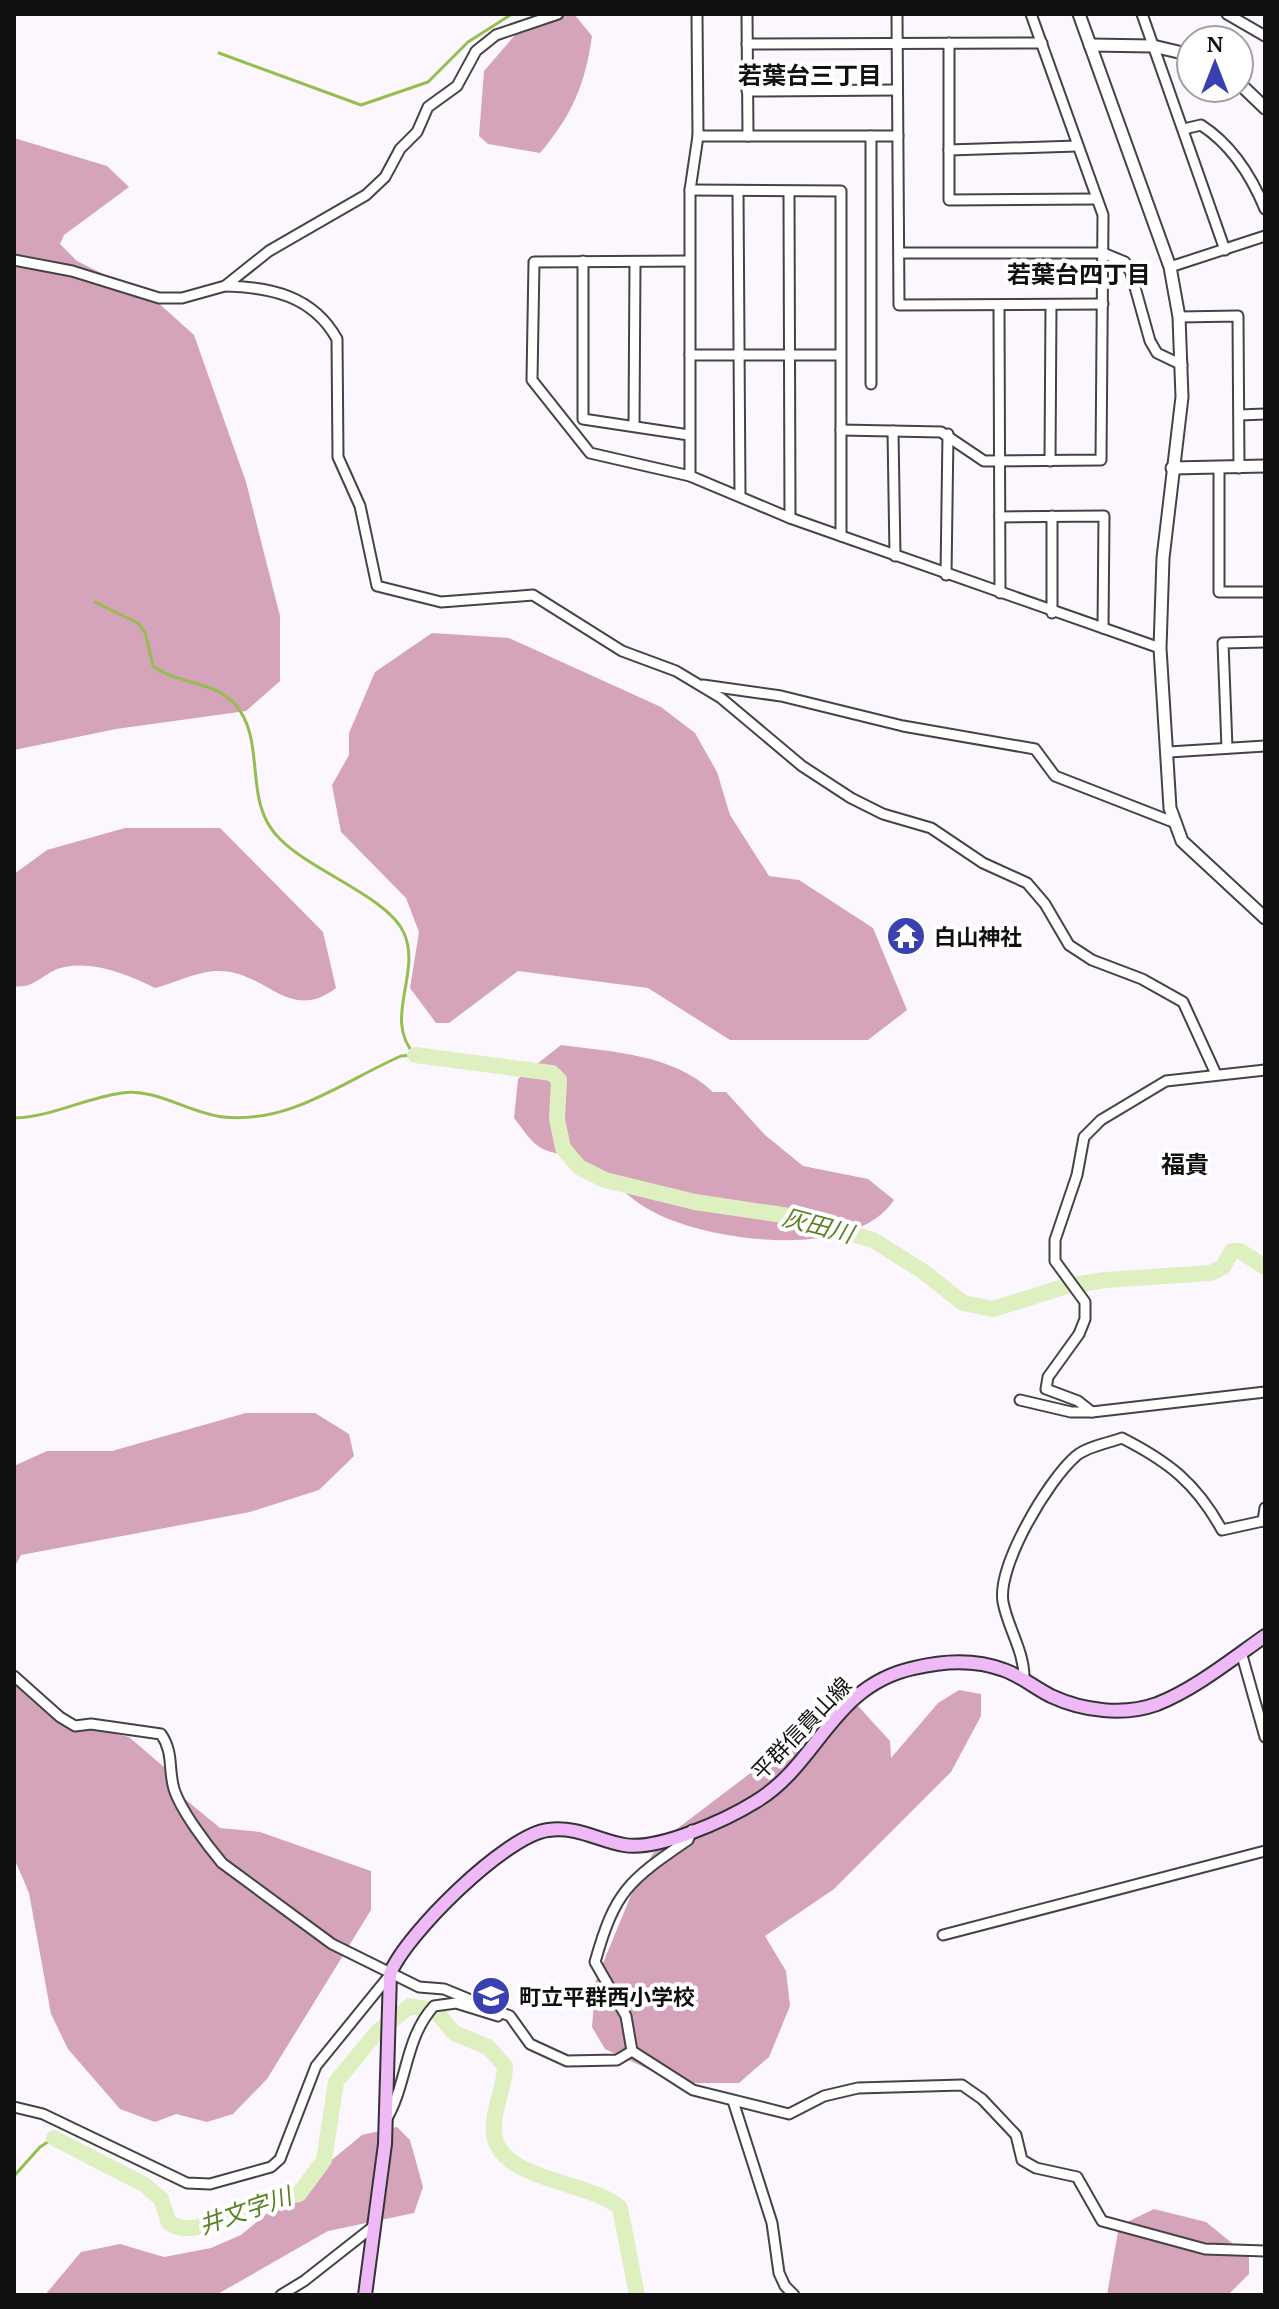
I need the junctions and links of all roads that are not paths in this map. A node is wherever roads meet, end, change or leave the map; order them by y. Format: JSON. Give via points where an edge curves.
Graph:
{"nodes":[{"id":1,"x":558,"y":14,"type":"edge"},
{"id":2,"x":697,"y":14,"type":"edge"},
{"id":3,"x":747,"y":14,"type":"edge"},
{"id":4,"x":897,"y":14,"type":"edge"},
{"id":5,"x":1031,"y":14,"type":"edge"},
{"id":6,"x":1079,"y":14,"type":"edge"},
{"id":7,"x":1142,"y":14,"type":"edge"},
{"id":8,"x":1230,"y":15,"type":"edge"},
{"id":9,"x":1265,"y":36,"type":"edge"},
{"id":10,"x":949,"y":43,"type":"junction"},
{"id":11,"x":1042,"y":43,"type":"junction"},
{"id":12,"x":747,"y":44,"type":"junction"},
{"id":13,"x":897,"y":44,"type":"junction"},
{"id":14,"x":1090,"y":45,"type":"junction"},
{"id":15,"x":1153,"y":46,"type":"junction"},
{"id":16,"x":1175,"y":51,"type":"edge"},
{"id":17,"x":897,"y":90,"type":"junction"},
{"id":18,"x":747,"y":91,"type":"junction"},
{"id":19,"x":1184,"y":129,"type":"junction"},
{"id":20,"x":698,"y":136,"type":"junction"},
{"id":21,"x":748,"y":136,"type":"junction"},
{"id":22,"x":871,"y":136,"type":"junction"},
{"id":23,"x":898,"y":136,"type":"junction"},
{"id":24,"x":1077,"y":146,"type":"junction"},
{"id":25,"x":949,"y":150,"type":"junction"},
{"id":26,"x":690,"y":190,"type":"junction"},
{"id":27,"x":738,"y":192,"type":"junction"},
{"id":28,"x":789,"y":192,"type":"junction"},
{"id":29,"x":1097,"y":199,"type":"junction"},
{"id":30,"x":1265,"y":209,"type":"edge"},
{"id":31,"x":1265,"y":236,"type":"edge"},
{"id":32,"x":1225,"y":250,"type":"junction"},
{"id":33,"x":900,"y":253,"type":"junction"},
{"id":34,"x":1103,"y":253,"type":"junction"},
{"id":35,"x":14,"y":260,"type":"edge"},
{"id":36,"x":583,"y":261,"type":"junction"},
{"id":37,"x":689,"y":261,"type":"junction"},
{"id":38,"x":635,"y":262,"type":"junction"},
{"id":39,"x":1170,"y":267,"type":"junction"},
{"id":40,"x":225,"y":286,"type":"junction"},
{"id":41,"x":1103,"y":304,"type":"junction"},
{"id":42,"x":1051,"y":305,"type":"junction"},
{"id":43,"x":999,"y":306,"type":"junction"},
{"id":44,"x":1179,"y":317,"type":"junction"},
{"id":45,"x":740,"y":354,"type":"junction"},
{"id":46,"x":690,"y":355,"type":"junction"},
{"id":47,"x":790,"y":355,"type":"junction"},
{"id":48,"x":839,"y":355,"type":"junction"},
{"id":49,"x":1182,"y":365,"type":"junction"},
{"id":50,"x":871,"y":384,"type":"dead end"},
{"id":51,"x":1265,"y":414,"type":"edge"},
{"id":52,"x":1240,"y":415,"type":"junction"},
{"id":53,"x":634,"y":426,"type":"junction"},
{"id":54,"x":841,"y":430,"type":"junction"},
{"id":55,"x":893,"y":431,"type":"junction"},
{"id":56,"x":948,"y":434,"type":"junction"},
{"id":57,"x":689,"y":435,"type":"junction"},
{"id":58,"x":1050,"y":461,"type":"junction"},
{"id":59,"x":999,"y":462,"type":"junction"},
{"id":60,"x":1265,"y":466,"type":"edge"},
{"id":61,"x":1172,"y":468,"type":"junction"},
{"id":62,"x":1219,"y":468,"type":"junction"},
{"id":63,"x":1239,"y":468,"type":"junction"},
{"id":64,"x":690,"y":476,"type":"junction"},
{"id":65,"x":740,"y":494,"type":"junction"},
{"id":66,"x":1052,"y":516,"type":"junction"},
{"id":67,"x":1000,"y":517,"type":"junction"},
{"id":68,"x":790,"y":518,"type":"junction"},
{"id":69,"x":841,"y":536,"type":"junction"},
{"id":70,"x":895,"y":556,"type":"junction"},
{"id":71,"x":946,"y":575,"type":"junction"},
{"id":72,"x":1265,"y":592,"type":"edge"},
{"id":73,"x":1000,"y":593,"type":"junction"},
{"id":74,"x":1052,"y":613,"type":"junction"},
{"id":75,"x":1103,"y":628,"type":"junction"},
{"id":76,"x":1265,"y":642,"type":"edge"},
{"id":77,"x":1160,"y":648,"type":"junction"},
{"id":78,"x":695,"y":684,"type":"junction"},
{"id":79,"x":1265,"y":746,"type":"edge"},
{"id":80,"x":1227,"y":748,"type":"junction"},
{"id":81,"x":1169,"y":752,"type":"junction"},
{"id":82,"x":1173,"y":822,"type":"junction"},
{"id":83,"x":1265,"y":918,"type":"edge"},
{"id":84,"x":1265,"y":1070,"type":"edge"},
{"id":85,"x":1216,"y":1074,"type":"junction"},
{"id":86,"x":1265,"y":1392,"type":"edge"},
{"id":87,"x":1020,"y":1400,"type":"dead end"},
{"id":88,"x":1092,"y":1412,"type":"junction"},
{"id":89,"x":1265,"y":1508,"type":"edge"},
{"id":90,"x":1264,"y":1522,"type":"edge"},
{"id":91,"x":1265,"y":1636,"type":"edge"},
{"id":92,"x":1241,"y":1652,"type":"junction"},
{"id":93,"x":14,"y":1676,"type":"edge"},
{"id":94,"x":1024,"y":1680,"type":"junction"},
{"id":95,"x":1265,"y":1737,"type":"edge"},
{"id":96,"x":692,"y":1830,"type":"junction"},
{"id":97,"x":1265,"y":1851,"type":"edge"},
{"id":98,"x":943,"y":1935,"type":"dead end"},
{"id":99,"x":390,"y":1974,"type":"junction"},
{"id":100,"x":516,"y":2023,"type":"junction"},
{"id":101,"x":632,"y":2051,"type":"junction"},
{"id":102,"x":733,"y":2101,"type":"junction"},
{"id":103,"x":14,"y":2107,"type":"edge"},
{"id":104,"x":386,"y":2120,"type":"junction"},
{"id":105,"x":374,"y":2226,"type":"junction"},
{"id":106,"x":1265,"y":2251,"type":"edge"},
{"id":107,"x":281,"y":2295,"type":"edge"},
{"id":108,"x":365,"y":2295,"type":"edge"},
{"id":109,"x":794,"y":2295,"type":"edge"}],
"edges":[{"from":1,"to":40,"type":"street","via":[[496,35],[476,51],[457,86],[428,107],[417,132],[366,195],[269,251]]},
{"from":2,"to":20,"type":"street"},
{"from":3,"to":12,"type":"street"},
{"from":4,"to":13,"type":"street"},
{"from":5,"to":11,"type":"street"},
{"from":6,"to":14,"type":"street"},
{"from":7,"to":15,"type":"street"},
{"from":8,"to":9,"type":"street"},
{"from":10,"to":11,"type":"street"},
{"from":10,"to":13,"type":"street"},
{"from":10,"to":25,"type":"street"},
{"from":11,"to":24,"type":"street"},
{"from":12,"to":13,"type":"street"},
{"from":12,"to":18,"type":"street"},
{"from":13,"to":17,"type":"street"},
{"from":14,"to":15,"type":"street"},
{"from":14,"to":39,"type":"street"},
{"from":15,"to":16,"type":"street"},
{"from":15,"to":19,"type":"street"},
{"from":17,"to":18,"type":"street"},
{"from":17,"to":23,"type":"street"},
{"from":18,"to":21,"type":"street"},
{"from":19,"to":30,"type":"street","via":[[1201,125],[1219,137],[1249,176]]},
{"from":19,"to":32,"type":"street"},
{"from":20,"to":21,"type":"street"},
{"from":20,"to":26,"type":"street"},
{"from":21,"to":22,"type":"street"},
{"from":22,"to":23,"type":"street"},
{"from":22,"to":50,"type":"street"},
{"from":23,"to":33,"type":"street"},
{"from":24,"to":25,"type":"street"},
{"from":24,"to":29,"type":"street"},
{"from":25,"to":29,"type":"street","via":[[949,200]]},
{"from":26,"to":27,"type":"street"},
{"from":26,"to":37,"type":"street"},
{"from":27,"to":28,"type":"street"},
{"from":27,"to":45,"type":"street"},
{"from":28,"to":47,"type":"street"},
{"from":28,"to":48,"type":"street","via":[[841,191]]},
{"from":29,"to":34,"type":"street","via":[[1103,215]]},
{"from":31,"to":32,"type":"street"},
{"from":32,"to":39,"type":"street"},
{"from":33,"to":34,"type":"street"},
{"from":33,"to":43,"type":"street","via":[[899,305]]},
{"from":34,"to":41,"type":"street"},
{"from":34,"to":49,"type":"street","via":[[1125,262],[1131,273],[1157,353]]},
{"from":35,"to":40,"type":"street","via":[[72,271],[159,298],[182,298]]},
{"from":36,"to":38,"type":"street"},
{"from":36,"to":53,"type":"street","via":[[583,419]]},
{"from":36,"to":64,"type":"street","via":[[534,262],[532,380],[590,453]]},
{"from":37,"to":38,"type":"street"},
{"from":37,"to":46,"type":"street"},
{"from":38,"to":53,"type":"street"},
{"from":39,"to":44,"type":"street"},
{"from":40,"to":78,"type":"street","via":[[280,291],[329,324],[337,339],[338,457],[365,520],[377,586],[441,602],[533,595],[622,651],[676,671]]},
{"from":41,"to":42,"type":"street"},
{"from":41,"to":58,"type":"street","via":[[1101,460]]},
{"from":42,"to":43,"type":"street"},
{"from":42,"to":58,"type":"street"},
{"from":43,"to":59,"type":"street"},
{"from":44,"to":49,"type":"street"},
{"from":44,"to":52,"type":"street","via":[[1238,316]]},
{"from":45,"to":46,"type":"street"},
{"from":45,"to":47,"type":"street"},
{"from":45,"to":65,"type":"street"},
{"from":46,"to":57,"type":"street"},
{"from":47,"to":48,"type":"street"},
{"from":47,"to":68,"type":"street"},
{"from":48,"to":54,"type":"street"},
{"from":49,"to":61,"type":"street"},
{"from":51,"to":52,"type":"street"},
{"from":52,"to":63,"type":"street"},
{"from":53,"to":57,"type":"street"},
{"from":54,"to":55,"type":"street"},
{"from":54,"to":69,"type":"street"},
{"from":55,"to":56,"type":"street"},
{"from":55,"to":70,"type":"street"},
{"from":56,"to":59,"type":"street","via":[[984,461]]},
{"from":56,"to":71,"type":"street"},
{"from":57,"to":64,"type":"street"},
{"from":58,"to":59,"type":"street"},
{"from":59,"to":67,"type":"street"},
{"from":60,"to":63,"type":"street"},
{"from":61,"to":62,"type":"street"},
{"from":61,"to":77,"type":"street"},
{"from":62,"to":63,"type":"street"},
{"from":62,"to":72,"type":"street","via":[[1219,592]]},
{"from":64,"to":65,"type":"street"},
{"from":65,"to":68,"type":"street"},
{"from":66,"to":67,"type":"street"},
{"from":66,"to":74,"type":"street"},
{"from":66,"to":75,"type":"street","via":[[1104,516]]},
{"from":67,"to":73,"type":"street"},
{"from":68,"to":69,"type":"street"},
{"from":69,"to":70,"type":"street"},
{"from":70,"to":71,"type":"street"},
{"from":71,"to":73,"type":"street"},
{"from":73,"to":74,"type":"street"},
{"from":74,"to":75,"type":"street"},
{"from":75,"to":77,"type":"street"},
{"from":76,"to":80,"type":"street","via":[[1223,643]]},
{"from":77,"to":81,"type":"street"},
{"from":78,"to":82,"type":"street","via":[[781,696],[903,726],[1035,749],[1055,776]]},
{"from":78,"to":85,"type":"street","via":[[721,698],[802,766],[851,798],[931,828],[983,863],[1027,883],[1069,945],[1183,1002]]},
{"from":79,"to":80,"type":"street"},
{"from":80,"to":81,"type":"street"},
{"from":81,"to":82,"type":"street"},
{"from":82,"to":83,"type":"street","via":[[1182,841]]},
{"from":84,"to":85,"type":"street"},
{"from":85,"to":88,"type":"street","via":[[1166,1081],[1101,1120],[1084,1137],[1055,1240],[1055,1261],[1085,1302],[1085,1319],[1048,1377],[1046,1389]]},
{"from":86,"to":88,"type":"street"},
{"from":87,"to":88,"type":"street"},
{"from":89,"to":90,"type":"street"},
{"from":90,"to":94,"type":"street","via":[[1222,1530],[1203,1496],[1169,1465],[1122,1438],[1078,1453],[1046,1488],[1003,1580],[1003,1602]]},
{"from":91,"to":92,"type":"main road","name":"平群信貴山線"},
{"from":92,"to":94,"type":"main road","name":"平群信貴山線","via":[[1180,1692],[1133,1709],[1079,1707]]},
{"from":92,"to":95,"type":"street"},
{"from":93,"to":99,"type":"street","via":[[75,1726],[161,1734],[170,1747],[174,1789],[222,1863],[332,1944]]},
{"from":94,"to":96,"type":"main road","name":"平群信貴山線","via":[[1003,1669],[951,1661],[885,1677],[853,1697],[795,1767],[758,1801]]},
{"from":96,"to":99,"type":"main road","name":"平群信貴山線","via":[[647,1845],[625,1845],[572,1829],[530,1836],[456,1892],[398,1955]]},
{"from":96,"to":101,"type":"street","via":[[688,1840],[624,1889],[608,1917],[595,1962],[626,2016]]},
{"from":97,"to":98,"type":"street"},
{"from":99,"to":100,"type":"street","via":[[487,2004]]},
{"from":99,"to":103,"type":"street","via":[[316,2066],[287,2147],[271,2167],[210,2184],[187,2183],[43,2114]]},
{"from":99,"to":104,"type":"main road"},
{"from":100,"to":101,"type":"street","via":[[530,2044],[567,2061],[617,2060]]},
{"from":100,"to":104,"type":"street","via":[[456,2003],[434,2006],[409,2047],[400,2098]]},
{"from":101,"to":102,"type":"street","via":[[693,2090]]},
{"from":102,"to":106,"type":"street","via":[[789,2114],[824,2096],[858,2088],[962,2085],[1016,2135],[1022,2160],[1077,2177],[1102,2221],[1205,2249]]},
{"from":102,"to":109,"type":"street","via":[[772,2223],[779,2273]]},
{"from":104,"to":105,"type":"main road"},
{"from":105,"to":107,"type":"street"},
{"from":105,"to":108,"type":"main road"}]}
